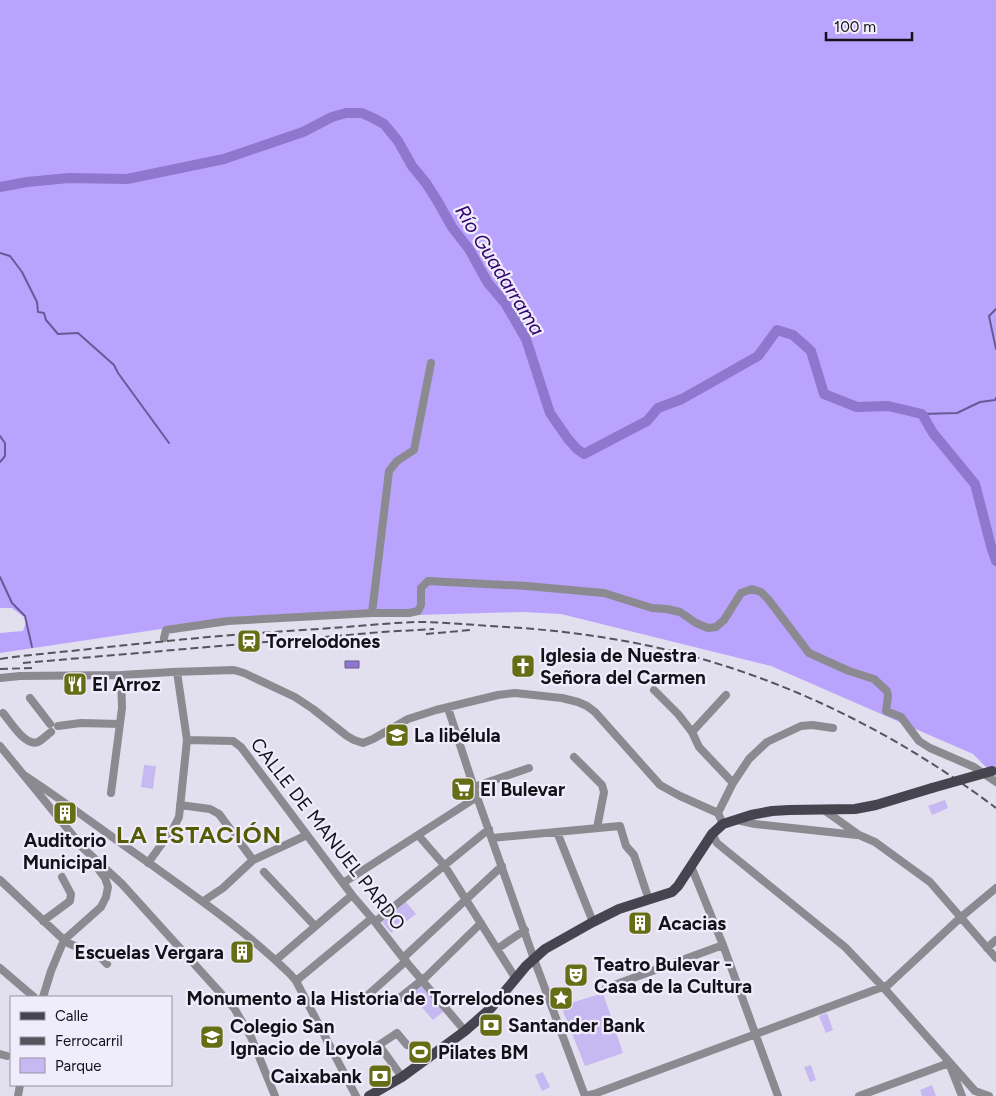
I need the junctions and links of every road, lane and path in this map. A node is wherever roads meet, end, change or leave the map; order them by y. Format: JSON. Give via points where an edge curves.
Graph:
{"nodes":[{"id":1,"x":431,"y":362,"type":"dead end"},
{"id":2,"x":372,"y":613,"type":"junction"},
{"id":3,"x":164,"y":638,"type":"dead end"},
{"id":4,"x":177,"y":672,"type":"junction"},
{"id":5,"x":120,"y":675,"type":"junction"},
{"id":6,"x":0,"y":678,"type":"edge"},
{"id":7,"x":654,"y":690,"type":"dead end"},
{"id":8,"x":726,"y":695,"type":"dead end"},
{"id":9,"x":30,"y":698,"type":"dead end"},
{"id":10,"x":448,"y":708,"type":"junction"},
{"id":11,"x":3,"y":713,"type":"dead end"},
{"id":12,"x":120,"y":724,"type":"junction"},
{"id":13,"x":53,"y":727,"type":"junction"},
{"id":14,"x":833,"y":728,"type":"dead end"},
{"id":15,"x":692,"y":732,"type":"junction"},
{"id":16,"x":187,"y":740,"type":"junction"},
{"id":17,"x":0,"y":746,"type":"edge"},
{"id":18,"x":574,"y":757,"type":"dead end"},
{"id":19,"x":529,"y":768,"type":"dead end"},
{"id":20,"x":994,"y":771,"type":"edge"},
{"id":21,"x":24,"y":775,"type":"junction"},
{"id":22,"x":996,"y":782,"type":"edge"},
{"id":23,"x":733,"y":783,"type":"junction"},
{"id":24,"x":474,"y":787,"type":"junction"},
{"id":25,"x":111,"y":793,"type":"dead end"},
{"id":26,"x":477,"y":797,"type":"junction"},
{"id":27,"x":59,"y":798,"type":"junction"},
{"id":28,"x":48,"y":805,"type":"junction"},
{"id":29,"x":180,"y":805,"type":"junction"},
{"id":30,"x":824,"y":810,"type":"junction"},
{"id":31,"x":847,"y":810,"type":"junction"},
{"id":32,"x":718,"y":813,"type":"junction"},
{"id":33,"x":736,"y":820,"type":"junction"},
{"id":34,"x":724,"y":824,"type":"junction"},
{"id":35,"x":597,"y":828,"type":"junction"},
{"id":36,"x":489,"y":829,"type":"junction"},
{"id":37,"x":557,"y":832,"type":"junction"},
{"id":38,"x":712,"y":834,"type":"junction"},
{"id":39,"x":307,"y":835,"type":"junction"},
{"id":40,"x":418,"y":835,"type":"junction"},
{"id":41,"x":859,"y":835,"type":"junction"},
{"id":42,"x":492,"y":838,"type":"junction"},
{"id":43,"x":82,"y":847,"type":"junction"},
{"id":44,"x":254,"y":860,"type":"junction"},
{"id":45,"x":148,"y":863,"type":"junction"},
{"id":46,"x":444,"y":865,"type":"junction"},
{"id":47,"x":502,"y":866,"type":"junction"},
{"id":48,"x":691,"y":866,"type":"junction"},
{"id":49,"x":264,"y":872,"type":"dead end"},
{"id":50,"x":62,"y":877,"type":"dead end"},
{"id":51,"x":0,"y":880,"type":"edge"},
{"id":52,"x":343,"y":883,"type":"junction"},
{"id":53,"x":122,"y":884,"type":"junction"},
{"id":54,"x":108,"y":887,"type":"junction"},
{"id":55,"x":996,"y":888,"type":"edge"},
{"id":56,"x":352,"y":895,"type":"junction"},
{"id":57,"x":466,"y":899,"type":"junction"},
{"id":58,"x":649,"y":900,"type":"junction"},
{"id":59,"x":204,"y":902,"type":"junction"},
{"id":60,"x":960,"y":918,"type":"junction"},
{"id":61,"x":374,"y":920,"type":"junction"},
{"id":62,"x":43,"y":921,"type":"junction"},
{"id":63,"x":593,"y":922,"type":"junction"},
{"id":64,"x":481,"y":923,"type":"junction"},
{"id":65,"x":315,"y":926,"type":"junction"},
{"id":66,"x":524,"y":930,"type":"junction"},
{"id":67,"x":64,"y":940,"type":"junction"},
{"id":68,"x":996,"y":940,"type":"edge"},
{"id":69,"x":723,"y":946,"type":"junction"},
{"id":70,"x":987,"y":948,"type":"junction"},
{"id":71,"x":497,"y":949,"type":"junction"},
{"id":72,"x":996,"y":958,"type":"edge"},
{"id":73,"x":404,"y":959,"type":"junction"},
{"id":74,"x":534,"y":959,"type":"junction"},
{"id":75,"x":276,"y":960,"type":"junction"},
{"id":76,"x":106,"y":964,"type":"dead end"},
{"id":77,"x":0,"y":968,"type":"edge"},
{"id":78,"x":516,"y":979,"type":"junction"},
{"id":79,"x":422,"y":980,"type":"junction"},
{"id":80,"x":296,"y":981,"type":"junction"},
{"id":81,"x":883,"y":987,"type":"junction"},
{"id":82,"x":606,"y":988,"type":"dead end"},
{"id":83,"x":369,"y":994,"type":"dead end"},
{"id":84,"x":33,"y":996,"type":"edge"},
{"id":85,"x":43,"y":996,"type":"edge"},
{"id":86,"x":397,"y":1000,"type":"dead end"},
{"id":87,"x":465,"y":1031,"type":"junction"},
{"id":88,"x":755,"y":1034,"type":"junction"},
{"id":89,"x":407,"y":1045,"type":"dead end"},
{"id":90,"x":949,"y":1063,"type":"junction"},
{"id":91,"x":402,"y":1077,"type":"junction"},
{"id":92,"x":275,"y":1096,"type":"edge"},
{"id":93,"x":356,"y":1096,"type":"edge"},
{"id":94,"x":369,"y":1096,"type":"edge"},
{"id":95,"x":585,"y":1096,"type":"edge"},
{"id":96,"x":778,"y":1096,"type":"edge"},
{"id":97,"x":859,"y":1096,"type":"edge"},
{"id":98,"x":962,"y":1096,"type":"edge"},
{"id":99,"x":989,"y":1096,"type":"edge"}],
"edges":[{"from":1,"to":2,"type":"street","via":[[414,450],[389,471]]},
{"from":2,"to":3,"type":"street","via":[[228,621],[166,630]]},
{"from":2,"to":22,"type":"street","via":[[418,611],[421,588],[428,581],[604,593],[652,608],[680,612],[708,628],[716,627],[724,620],[742,594],[752,589],[768,599],[809,653],[874,680],[887,691],[886,711],[901,717],[919,741],[974,767]]},
{"from":4,"to":5,"type":"street"},
{"from":4,"to":10,"type":"street","via":[[234,670],[244,673],[295,697],[347,736],[363,743],[408,719]]},
{"from":4,"to":16,"type":"street"},
{"from":5,"to":6,"type":"street"},
{"from":5,"to":12,"type":"street"},
{"from":7,"to":15,"type":"street"},
{"from":8,"to":15,"type":"street"},
{"from":9,"to":13,"type":"street"},
{"from":10,"to":24,"type":"street"},
{"from":10,"to":32,"type":"street","via":[[515,693],[578,702],[595,712],[660,785]]},
{"from":11,"to":13,"type":"street","via":[[22,737],[33,742],[38,742]]},
{"from":12,"to":13,"type":"street","via":[[81,723]]},
{"from":12,"to":25,"type":"street"},
{"from":14,"to":23,"type":"street","via":[[812,724],[801,726],[767,742],[749,759]]},
{"from":15,"to":23,"type":"street","via":[[699,747]]},
{"from":16,"to":29,"type":"street"},
{"from":16,"to":39,"type":"street","name":"CALLE DE MANUEL PARDO","via":[[237,743]]},
{"from":17,"to":21,"type":"street"},
{"from":18,"to":35,"type":"street","via":[[602,785],[604,792]]},
{"from":19,"to":24,"type":"street"},
{"from":20,"to":31,"type":"main road","bridge":true,"via":[[876,805]]},
{"from":21,"to":27,"type":"street"},
{"from":21,"to":28,"type":"street"},
{"from":23,"to":32,"type":"street"},
{"from":24,"to":26,"type":"street"},
{"from":26,"to":36,"type":"street"},
{"from":26,"to":40,"type":"street"},
{"from":27,"to":28,"type":"street","via":[[54,798]]},
{"from":27,"to":45,"type":"street"},
{"from":28,"to":43,"type":"street"},
{"from":29,"to":44,"type":"street","via":[[210,809],[220,814]]},
{"from":29,"to":45,"type":"street","via":[[177,822]]},
{"from":30,"to":31,"type":"main road"},
{"from":30,"to":33,"type":"main road","via":[[772,811]]},
{"from":30,"to":41,"type":"street"},
{"from":31,"to":41,"type":"street","via":[[844,817]]},
{"from":32,"to":34,"type":"street"},
{"from":33,"to":34,"type":"main road"},
{"from":33,"to":41,"type":"street"},
{"from":34,"to":38,"type":"main road"},
{"from":35,"to":37,"type":"street"},
{"from":35,"to":58,"type":"street","via":[[620,826]]},
{"from":36,"to":42,"type":"street"},
{"from":36,"to":46,"type":"street"},
{"from":37,"to":42,"type":"street"},
{"from":37,"to":63,"type":"street"},
{"from":38,"to":48,"type":"main road"},
{"from":38,"to":81,"type":"street","via":[[717,843],[845,947]]},
{"from":39,"to":44,"type":"street"},
{"from":39,"to":52,"type":"street","name":"CALLE DE MANUEL PARDO"},
{"from":40,"to":46,"type":"street"},
{"from":40,"to":52,"type":"street"},
{"from":41,"to":60,"type":"street","via":[[875,842],[930,882]]},
{"from":42,"to":47,"type":"street"},
{"from":43,"to":53,"type":"street"},
{"from":43,"to":54,"type":"street"},
{"from":44,"to":59,"type":"street"},
{"from":45,"to":59,"type":"street"},
{"from":46,"to":57,"type":"street"},
{"from":46,"to":61,"type":"street"},
{"from":47,"to":57,"type":"street"},
{"from":47,"to":66,"type":"street"},
{"from":48,"to":58,"type":"main road","via":[[672,892]]},
{"from":48,"to":69,"type":"street"},
{"from":49,"to":65,"type":"street"},
{"from":50,"to":62,"type":"street","via":[[71,894],[70,901]]},
{"from":51,"to":62,"type":"street"},
{"from":52,"to":56,"type":"street","name":"CALLE DE MANUEL PARDO"},
{"from":53,"to":54,"type":"street"},
{"from":53,"to":92,"type":"street","via":[[234,1008],[252,1037]]},
{"from":54,"to":67,"type":"street","via":[[101,906]]},
{"from":55,"to":60,"type":"street"},
{"from":56,"to":61,"type":"street","name":"CALLE DE MANUEL PARDO"},
{"from":56,"to":65,"type":"street"},
{"from":57,"to":64,"type":"street"},
{"from":57,"to":73,"type":"street"},
{"from":58,"to":63,"type":"main road","via":[[619,909]]},
{"from":59,"to":75,"type":"street"},
{"from":60,"to":70,"type":"street"},
{"from":60,"to":81,"type":"street"},
{"from":61,"to":73,"type":"street","name":"CALLE DE MANUEL PARDO"},
{"from":61,"to":80,"type":"street"},
{"from":62,"to":67,"type":"street"},
{"from":63,"to":74,"type":"main road","via":[[545,949]]},
{"from":64,"to":71,"type":"street"},
{"from":64,"to":79,"type":"street"},
{"from":65,"to":75,"type":"street"},
{"from":66,"to":71,"type":"street"},
{"from":66,"to":74,"type":"street"},
{"from":67,"to":76,"type":"street","via":[[100,957]]},
{"from":67,"to":85,"type":"street"},
{"from":68,"to":70,"type":"street"},
{"from":69,"to":82,"type":"street"},
{"from":69,"to":88,"type":"street"},
{"from":70,"to":72,"type":"street"},
{"from":71,"to":78,"type":"street"},
{"from":73,"to":79,"type":"street","name":"CALLE DE MANUEL PARDO"},
{"from":73,"to":83,"type":"street"},
{"from":74,"to":78,"type":"main road"},
{"from":74,"to":95,"type":"street"},
{"from":75,"to":80,"type":"street"},
{"from":77,"to":84,"type":"street"},
{"from":78,"to":87,"type":"main road"},
{"from":79,"to":86,"type":"street"},
{"from":79,"to":87,"type":"street","name":"CALLE DE MANUEL PARDO"},
{"from":80,"to":93,"type":"street"},
{"from":81,"to":88,"type":"street"},
{"from":81,"to":90,"type":"street"},
{"from":87,"to":91,"type":"main road"},
{"from":88,"to":95,"type":"street"},
{"from":88,"to":96,"type":"street"},
{"from":89,"to":91,"type":"street","via":[[396,1033],[379,1044]]},
{"from":90,"to":97,"type":"street"},
{"from":90,"to":98,"type":"street"},
{"from":90,"to":99,"type":"street","via":[[975,1091]]},
{"from":91,"to":94,"type":"main road"}]}
